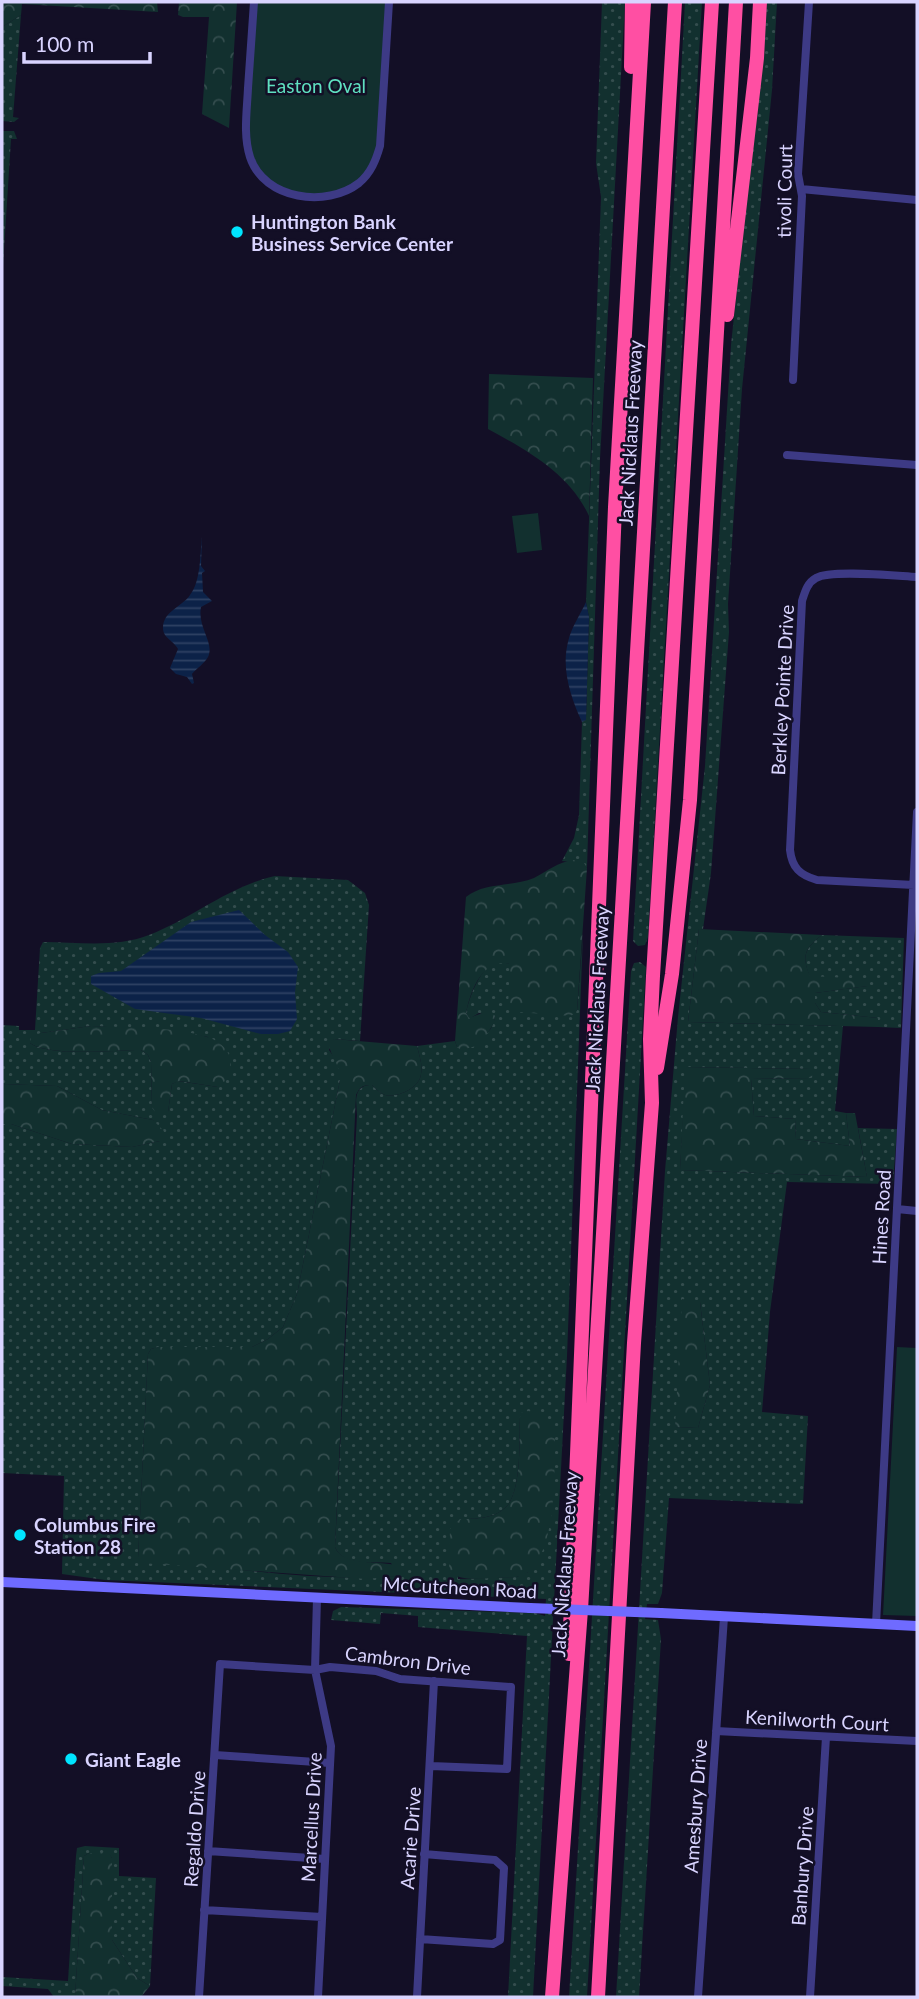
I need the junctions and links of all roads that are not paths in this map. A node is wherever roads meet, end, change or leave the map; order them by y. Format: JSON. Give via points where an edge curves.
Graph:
{"nodes":[{"id":1,"x":254,"y":2,"type":"edge"},
{"id":2,"x":389,"y":2,"type":"edge"},
{"id":3,"x":632,"y":2,"type":"edge"},
{"id":4,"x":644,"y":2,"type":"edge"},
{"id":5,"x":675,"y":2,"type":"edge"},
{"id":6,"x":712,"y":2,"type":"edge"},
{"id":7,"x":736,"y":2,"type":"edge"},
{"id":8,"x":760,"y":2,"type":"edge"},
{"id":9,"x":809,"y":2,"type":"edge"},
{"id":10,"x":801,"y":189,"type":"junction"},
{"id":11,"x":917,"y":200,"type":"edge"},
{"id":12,"x":793,"y":380,"type":"dead end"},
{"id":13,"x":713,"y":416,"type":"junction"},
{"id":14,"x":788,"y":455,"type":"dead end"},
{"id":15,"x":917,"y":465,"type":"edge"},
{"id":16,"x":615,"y":507,"type":"junction"},
{"id":17,"x":917,"y":577,"type":"edge"},
{"id":18,"x":917,"y":812,"type":"edge"},
{"id":19,"x":914,"y":885,"type":"junction"},
{"id":20,"x":652,"y":1102,"type":"junction"},
{"id":21,"x":897,"y":1209,"type":"junction"},
{"id":22,"x":917,"y":1211,"type":"edge"},
{"id":23,"x":2,"y":1582,"type":"edge"},
{"id":24,"x":317,"y":1598,"type":"junction"},
{"id":25,"x":724,"y":1617,"type":"junction"},
{"id":26,"x":876,"y":1624,"type":"junction"},
{"id":27,"x":917,"y":1626,"type":"edge"},
{"id":28,"x":220,"y":1664,"type":"joint"},
{"id":29,"x":315,"y":1670,"type":"junction"},
{"id":30,"x":434,"y":1681,"type":"junction"},
{"id":31,"x":716,"y":1731,"type":"junction"},
{"id":32,"x":826,"y":1737,"type":"junction"},
{"id":33,"x":917,"y":1741,"type":"edge"},
{"id":34,"x":215,"y":1755,"type":"junction"},
{"id":35,"x":330,"y":1763,"type":"junction"},
{"id":36,"x":431,"y":1766,"type":"junction"},
{"id":37,"x":208,"y":1851,"type":"junction"},
{"id":38,"x":424,"y":1854,"type":"junction"},
{"id":39,"x":325,"y":1859,"type":"junction"},
{"id":40,"x":204,"y":1910,"type":"junction"},
{"id":41,"x":557,"y":1911,"type":"junction"},
{"id":42,"x":322,"y":1917,"type":"junction"},
{"id":43,"x":420,"y":1939,"type":"junction"},
{"id":44,"x":199,"y":1997,"type":"edge"},
{"id":45,"x":318,"y":1997,"type":"edge"},
{"id":46,"x":417,"y":1997,"type":"edge"},
{"id":47,"x":552,"y":1997,"type":"edge"},
{"id":48,"x":597,"y":1997,"type":"edge"},
{"id":49,"x":698,"y":1997,"type":"edge"},
{"id":50,"x":810,"y":1997,"type":"edge"}],
"edges":[{"from":1,"to":2,"type":"street","via":[[246,130],[251,161],[267,184],[279,191],[323,196],[361,181],[376,159]]},
{"from":3,"to":16,"type":"highway","via":[[631,140]]},
{"from":4,"to":16,"type":"highway"},
{"from":5,"to":41,"type":"highway","name":"Jack Nicklaus Freeway","via":[[581,1610]]},
{"from":6,"to":20,"type":"highway","via":[[650,1039]]},
{"from":7,"to":13,"type":"highway"},
{"from":8,"to":13,"type":"highway"},
{"from":9,"to":10,"type":"street","name":"tivoli Court"},
{"from":10,"to":11,"type":"street","name":"tivoli Court"},
{"from":10,"to":12,"type":"street","name":"tivoli Court"},
{"from":13,"to":20,"type":"highway","via":[[690,800],[672,975]]},
{"from":14,"to":15,"type":"street"},
{"from":16,"to":41,"type":"highway"},
{"from":17,"to":19,"type":"street","name":"Berkley Pointe Drive","via":[[832,573],[806,587],[790,850],[795,867],[817,880]]},
{"from":18,"to":19,"type":"street","name":"Hines Road"},
{"from":19,"to":21,"type":"street","name":"Hines Road"},
{"from":20,"to":48,"type":"highway"},
{"from":21,"to":22,"type":"street"},
{"from":21,"to":26,"type":"street","name":"Hines Road"},
{"from":23,"to":24,"type":"main road","name":"McCutcheon Road"},
{"from":24,"to":25,"type":"main road","name":"McCutcheon Road","bridge":true},
{"from":24,"to":29,"type":"street","name":"Marcellus Drive"},
{"from":25,"to":26,"type":"main road","name":"McCutcheon Road"},
{"from":25,"to":31,"type":"street","name":"Amesbury Drive"},
{"from":26,"to":27,"type":"main road","name":"McCutcheon Road"},
{"from":28,"to":29,"type":"street","name":"Cambron Drive"},
{"from":28,"to":34,"type":"street","name":"Regaldo Drive"},
{"from":29,"to":30,"type":"street","name":"Cambron Drive","via":[[376,1671],[400,1679]]},
{"from":29,"to":35,"type":"street","name":"Marcellus Drive","via":[[331,1746]]},
{"from":30,"to":36,"type":"street","name":"Acarie Drive"},
{"from":30,"to":36,"type":"street","name":"Cambron Drive","via":[[512,1687],[507,1769]]},
{"from":31,"to":32,"type":"street","name":"Kenilworth Court"},
{"from":31,"to":49,"type":"street","name":"Amesbury Drive"},
{"from":32,"to":33,"type":"street","name":"Kenilworth Court"},
{"from":32,"to":50,"type":"street","name":"Banbury Drive"},
{"from":34,"to":35,"type":"street"},
{"from":34,"to":37,"type":"street","name":"Regaldo Drive"},
{"from":35,"to":39,"type":"street","name":"Marcellus Drive"},
{"from":36,"to":38,"type":"street","name":"Acarie Drive"},
{"from":37,"to":39,"type":"street"},
{"from":37,"to":40,"type":"street","name":"Regaldo Drive"},
{"from":38,"to":43,"type":"street","name":"Acarie Drive"},
{"from":38,"to":43,"type":"street","via":[[495,1860],[504,1868],[500,1940],[493,1944]]},
{"from":39,"to":42,"type":"street","name":"Marcellus Drive"},
{"from":40,"to":42,"type":"street"},
{"from":40,"to":44,"type":"street","name":"Regaldo Drive"},
{"from":41,"to":47,"type":"highway","name":"Jack Nicklaus Freeway"},
{"from":42,"to":45,"type":"street","name":"Marcellus Drive"},
{"from":43,"to":46,"type":"street","name":"Acarie Drive"}]}
